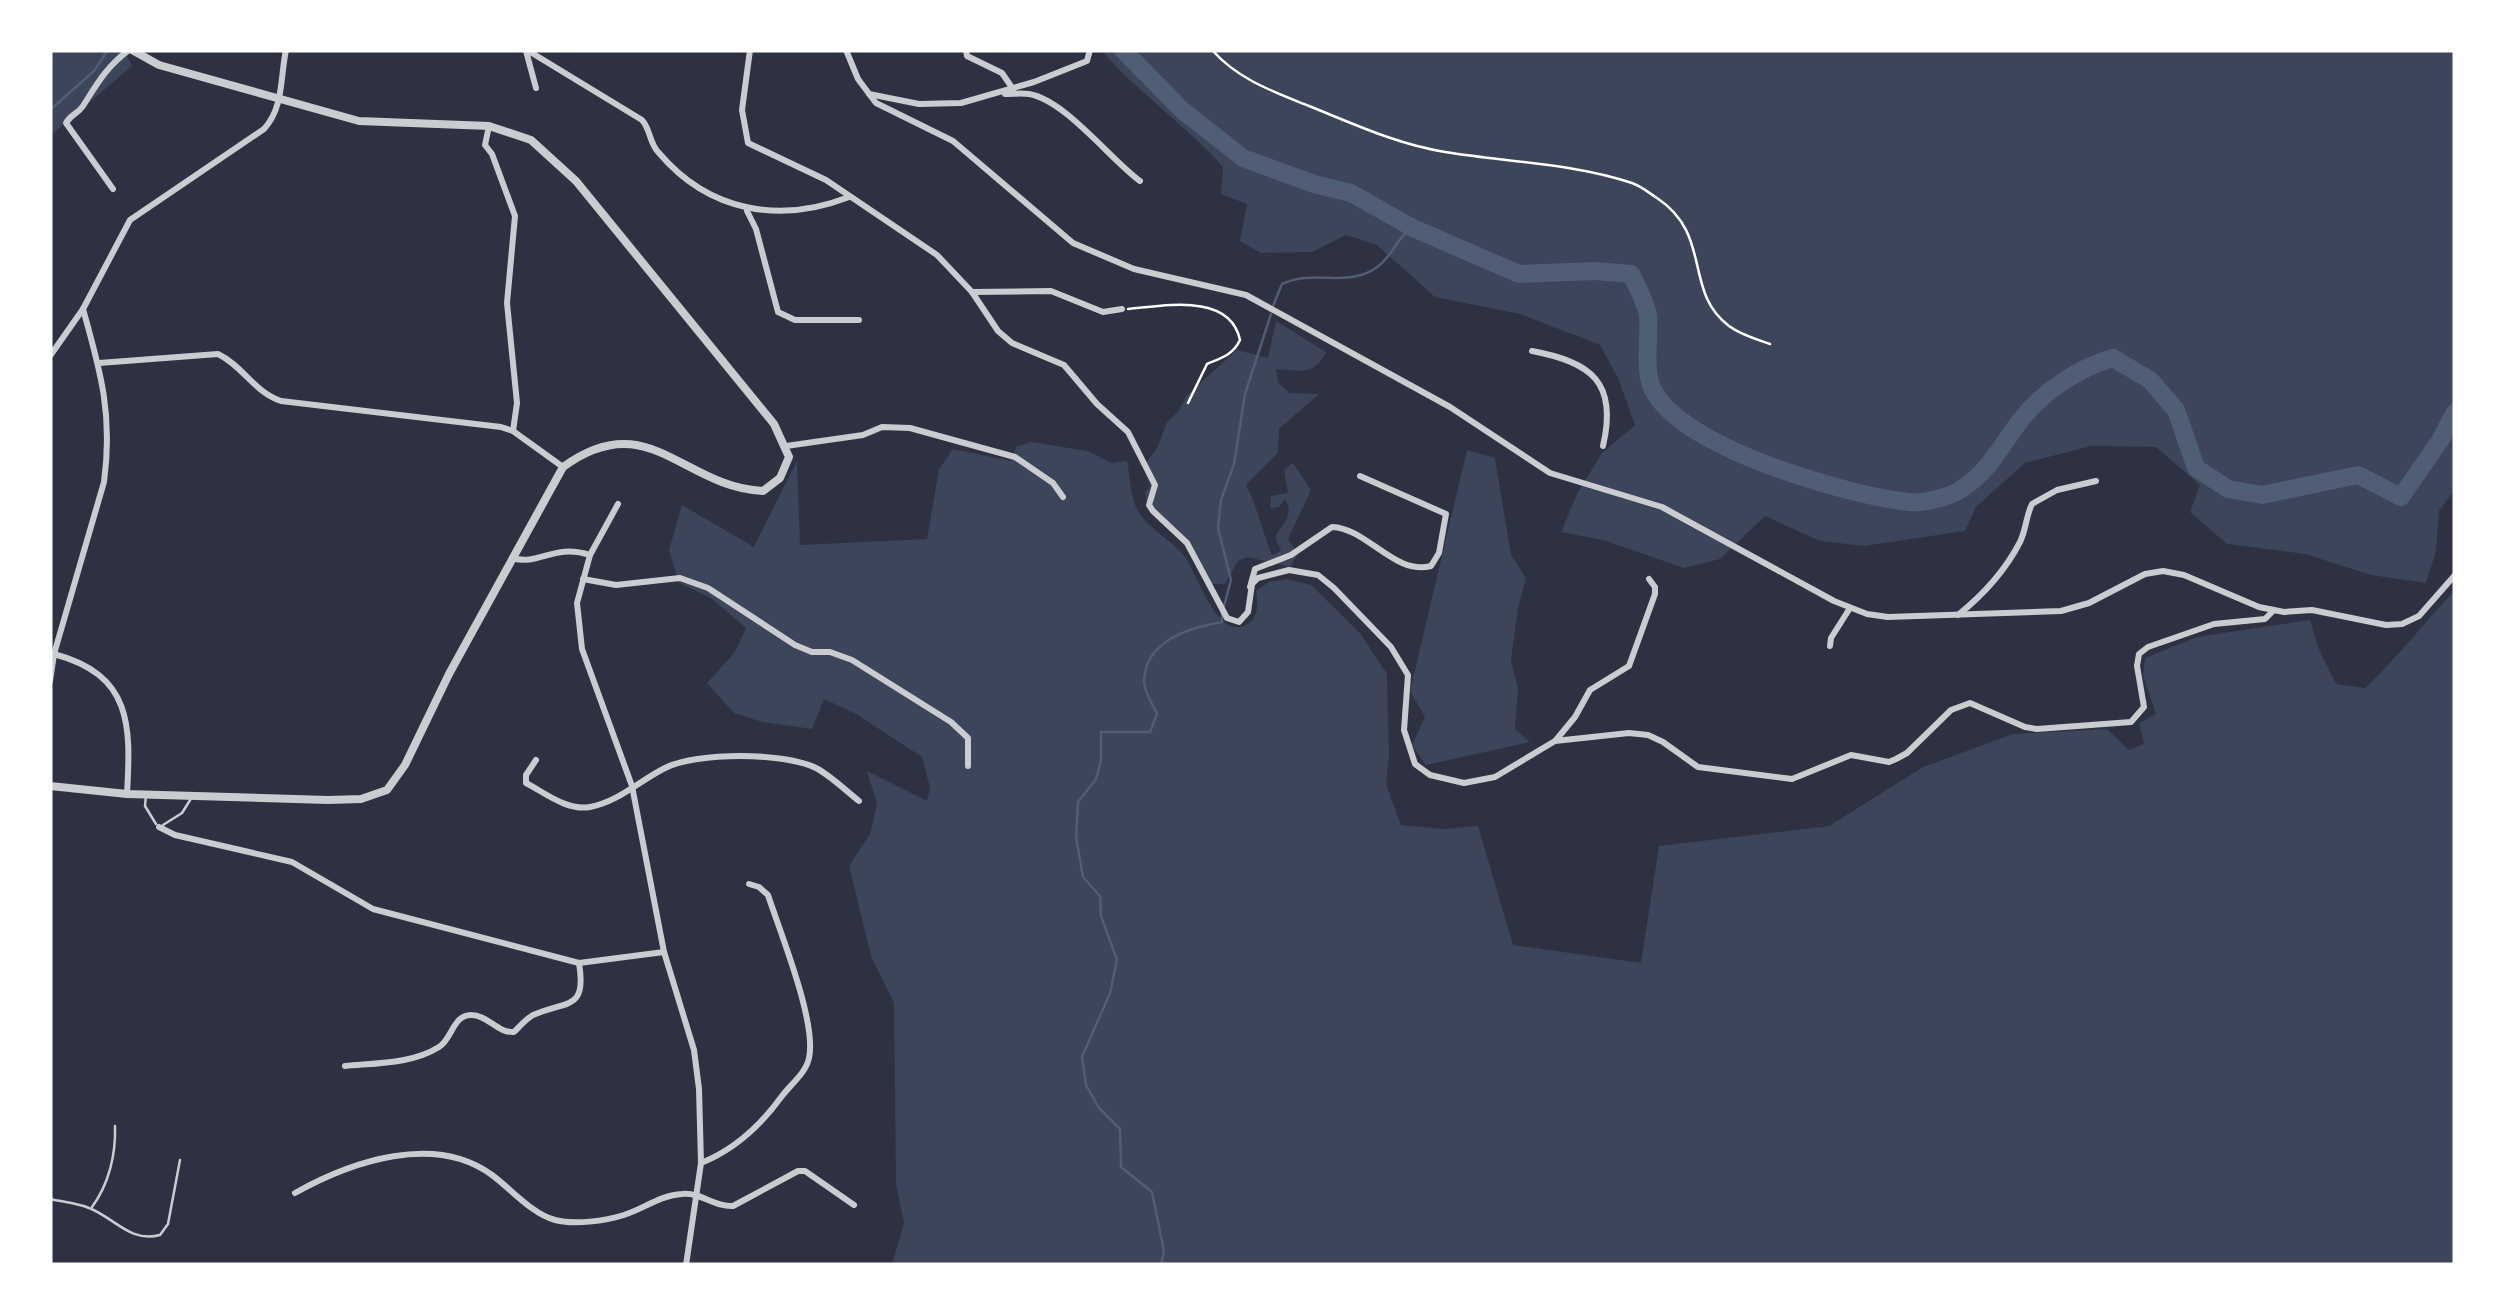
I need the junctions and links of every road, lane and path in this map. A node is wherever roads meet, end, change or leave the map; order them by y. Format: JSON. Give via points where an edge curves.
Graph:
{"nodes":[{"id":1,"x":130,"y":50,"type":"edge"},
{"id":2,"x":286,"y":50,"type":"edge"},
{"id":3,"x":526,"y":50,"type":"edge"},
{"id":4,"x":750,"y":50,"type":"edge"},
{"id":5,"x":846,"y":50,"type":"edge"},
{"id":6,"x":966,"y":50,"type":"edge"},
{"id":7,"x":1090,"y":50,"type":"edge"},
{"id":8,"x":1212,"y":50,"type":"edge"},
{"id":9,"x":536,"y":88,"type":"dead end"},
{"id":10,"x":1014,"y":89,"type":"junction"},
{"id":11,"x":868,"y":94,"type":"junction"},
{"id":12,"x":999,"y":94,"type":"junction"},
{"id":13,"x":279,"y":96,"type":"junction"},
{"id":14,"x":489,"y":126,"type":"junction"},
{"id":15,"x":1140,"y":181,"type":"dead end"},
{"id":16,"x":114,"y":189,"type":"dead end"},
{"id":17,"x":849,"y":197,"type":"junction"},
{"id":18,"x":746,"y":210,"type":"junction"},
{"id":19,"x":972,"y":292,"type":"junction"},
{"id":20,"x":83,"y":309,"type":"junction"},
{"id":21,"x":1122,"y":310,"type":"joint"},
{"id":22,"x":858,"y":320,"type":"dead end"},
{"id":23,"x":1770,"y":344,"type":"dead end"},
{"id":24,"x":1532,"y":352,"type":"dead end"},
{"id":25,"x":50,"y":356,"type":"edge"},
{"id":26,"x":99,"y":363,"type":"junction"},
{"id":27,"x":1188,"y":402,"type":"dead end"},
{"id":28,"x":513,"y":430,"type":"junction"},
{"id":29,"x":786,"y":446,"type":"junction"},
{"id":30,"x":1603,"y":446,"type":"dead end"},
{"id":31,"x":564,"y":467,"type":"junction"},
{"id":32,"x":1360,"y":476,"type":"dead end"},
{"id":33,"x":2096,"y":481,"type":"dead end"},
{"id":34,"x":1063,"y":497,"type":"dead end"},
{"id":35,"x":618,"y":504,"type":"dead end"},
{"id":36,"x":590,"y":555,"type":"junction"},
{"id":37,"x":512,"y":558,"type":"junction"},
{"id":38,"x":2455,"y":575,"type":"edge"},
{"id":39,"x":583,"y":579,"type":"junction"},
{"id":40,"x":1649,"y":579,"type":"dead end"},
{"id":41,"x":1250,"y":588,"type":"junction"},
{"id":42,"x":1850,"y":608,"type":"junction"},
{"id":43,"x":2274,"y":610,"type":"junction"},
{"id":44,"x":1957,"y":616,"type":"junction"},
{"id":45,"x":1830,"y":646,"type":"dead end"},
{"id":46,"x":52,"y":654,"type":"edge"},
{"id":47,"x":50,"y":681,"type":"edge"},
{"id":48,"x":1555,"y":741,"type":"junction"},
{"id":49,"x":536,"y":760,"type":"dead end"},
{"id":50,"x":968,"y":766,"type":"dead end"},
{"id":51,"x":50,"y":786,"type":"edge"},
{"id":52,"x":632,"y":786,"type":"junction"},
{"id":53,"x":127,"y":794,"type":"junction"},
{"id":54,"x":146,"y":795,"type":"junction"},
{"id":55,"x":193,"y":796,"type":"junction"},
{"id":56,"x":858,"y":801,"type":"dead end"},
{"id":57,"x":159,"y":826,"type":"junction"},
{"id":58,"x":749,"y":884,"type":"dead end"},
{"id":59,"x":664,"y":952,"type":"junction"},
{"id":60,"x":579,"y":963,"type":"junction"},
{"id":61,"x":345,"y":1066,"type":"dead end"},
{"id":62,"x":115,"y":1126,"type":"dead end"},
{"id":63,"x":180,"y":1160,"type":"dead end"},
{"id":64,"x":701,"y":1163,"type":"junction"},
{"id":65,"x":295,"y":1193,"type":"dead end"},
{"id":66,"x":696,"y":1194,"type":"junction"},
{"id":67,"x":50,"y":1199,"type":"edge"},
{"id":68,"x":854,"y":1205,"type":"dead end"},
{"id":69,"x":91,"y":1208,"type":"junction"},
{"id":70,"x":686,"y":1265,"type":"edge"}],
"edges":[{"from":1,"to":13,"type":"street","via":[[159,66]]},
{"from":1,"to":16,"type":"street","via":[[66,120]]},
{"from":2,"to":13,"type":"street"},
{"from":3,"to":9,"type":"street"},
{"from":3,"to":18,"type":"street","via":[[642,120],[668,163]]},
{"from":4,"to":17,"type":"street","via":[[742,110],[748,143]]},
{"from":5,"to":11,"type":"street"},
{"from":6,"to":10,"type":"street"},
{"from":7,"to":10,"type":"street","via":[[1086,61]]},
{"from":8,"to":23,"type":"path","via":[[1244,80],[1382,138],[1635,184],[1686,224],[1701,283],[1726,325]]},
{"from":10,"to":12,"type":"street"},
{"from":11,"to":12,"type":"street","via":[[919,104]]},
{"from":11,"to":42,"type":"street","via":[[886,110],[953,141],[1073,243],[1134,269],[1263,303],[1450,407],[1550,473],[1682,516]]},
{"from":12,"to":15,"type":"street","via":[[1041,98]]},
{"from":13,"to":14,"type":"street","via":[[359,121]]},
{"from":13,"to":20,"type":"street","via":[[279,109],[264,129],[130,220]]},
{"from":14,"to":28,"type":"street","via":[[484,145],[515,216],[507,303],[517,403]]},
{"from":14,"to":29,"type":"street","via":[[531,140],[576,181]]},
{"from":17,"to":18,"type":"street","via":[[810,209]]},
{"from":17,"to":19,"type":"street","via":[[937,255]]},
{"from":18,"to":22,"type":"street","via":[[778,312],[795,320]]},
{"from":19,"to":21,"type":"street","via":[[1051,292],[1103,312]]},
{"from":19,"to":41,"type":"street","via":[[998,331],[1064,366],[1128,432],[1155,485],[1152,512],[1187,543],[1227,618],[1244,618]]},
{"from":20,"to":25,"type":"street"},
{"from":20,"to":26,"type":"street"},
{"from":21,"to":27,"type":"path","via":[[1202,307],[1235,327],[1237,346],[1207,364]]},
{"from":24,"to":30,"type":"street","via":[[1566,358],[1598,380]]},
{"from":26,"to":28,"type":"street","via":[[218,354],[281,401]]},
{"from":26,"to":46,"type":"street","via":[[110,428],[104,482]]},
{"from":28,"to":31,"type":"street"},
{"from":29,"to":31,"type":"street","via":[[786,467],[763,491],[720,482],[631,443],[586,451]]},
{"from":29,"to":34,"type":"street","via":[[882,427],[910,428],[1014,457]]},
{"from":31,"to":37,"type":"street"},
{"from":32,"to":41,"type":"street","via":[[1446,514],[1431,566],[1402,562],[1332,528],[1255,569]]},
{"from":33,"to":44,"type":"street","via":[[2032,504],[2006,565]]},
{"from":35,"to":36,"type":"street"},
{"from":36,"to":37,"type":"street","via":[[562,550]]},
{"from":36,"to":39,"type":"street"},
{"from":37,"to":55,"type":"street","via":[[387,790],[361,799]]},
{"from":38,"to":43,"type":"street","via":[[2402,624]]},
{"from":39,"to":50,"type":"street","via":[[616,585],[680,578],[708,588],[796,645],[852,660],[951,722],[968,738]]},
{"from":39,"to":52,"type":"street","via":[[577,603],[582,648]]},
{"from":40,"to":48,"type":"street","via":[[1655,594],[1628,666],[1590,690]]},
{"from":41,"to":48,"type":"street","via":[[1275,572],[1304,571],[1318,575],[1362,614],[1408,676],[1404,730],[1420,770],[1478,782]]},
{"from":42,"to":44,"type":"street","via":[[1888,617]]},
{"from":42,"to":45,"type":"street"},
{"from":43,"to":44,"type":"street","via":[[2163,571],[2061,611]]},
{"from":43,"to":48,"type":"street","via":[[2264,619],[2214,624],[2139,654],[2144,706],[2131,722],[2038,729],[1970,704],[1951,710],[1889,762],[1846,756],[1792,780],[1698,767],[1648,735]]},
{"from":46,"to":47,"type":"street"},
{"from":46,"to":53,"type":"street","via":[[92,668],[114,690],[130,743]]},
{"from":49,"to":52,"type":"street","via":[[526,783],[572,807],[591,807]]},
{"from":51,"to":53,"type":"street"},
{"from":52,"to":56,"type":"street","via":[[670,766],[736,755],[796,760]]},
{"from":52,"to":59,"type":"street"},
{"from":53,"to":54,"type":"street"},
{"from":54,"to":55,"type":"street"},
{"from":54,"to":57,"type":"lane"},
{"from":55,"to":57,"type":"lane","via":[[182,814]]},
{"from":57,"to":60,"type":"street","via":[[292,862],[373,908]]},
{"from":58,"to":64,"type":"street","via":[[768,895],[804,1010],[810,1054],[769,1117]]},
{"from":59,"to":60,"type":"street"},
{"from":59,"to":64,"type":"street","via":[[694,1050]]},
{"from":60,"to":61,"type":"street","via":[[578,998],[530,1016],[514,1032],[469,1014],[458,1019],[442,1046],[408,1060]]},
{"from":62,"to":69,"type":"lane","via":[[114,1158]]},
{"from":63,"to":69,"type":"lane","via":[[160,1236],[146,1239]]},
{"from":64,"to":66,"type":"street"},
{"from":65,"to":66,"type":"street","via":[[359,1166],[432,1152],[488,1172],[554,1220],[602,1220],[672,1194]]},
{"from":66,"to":68,"type":"street","via":[[733,1206],[805,1171]]},
{"from":66,"to":70,"type":"street"},
{"from":67,"to":69,"type":"lane"}]}
